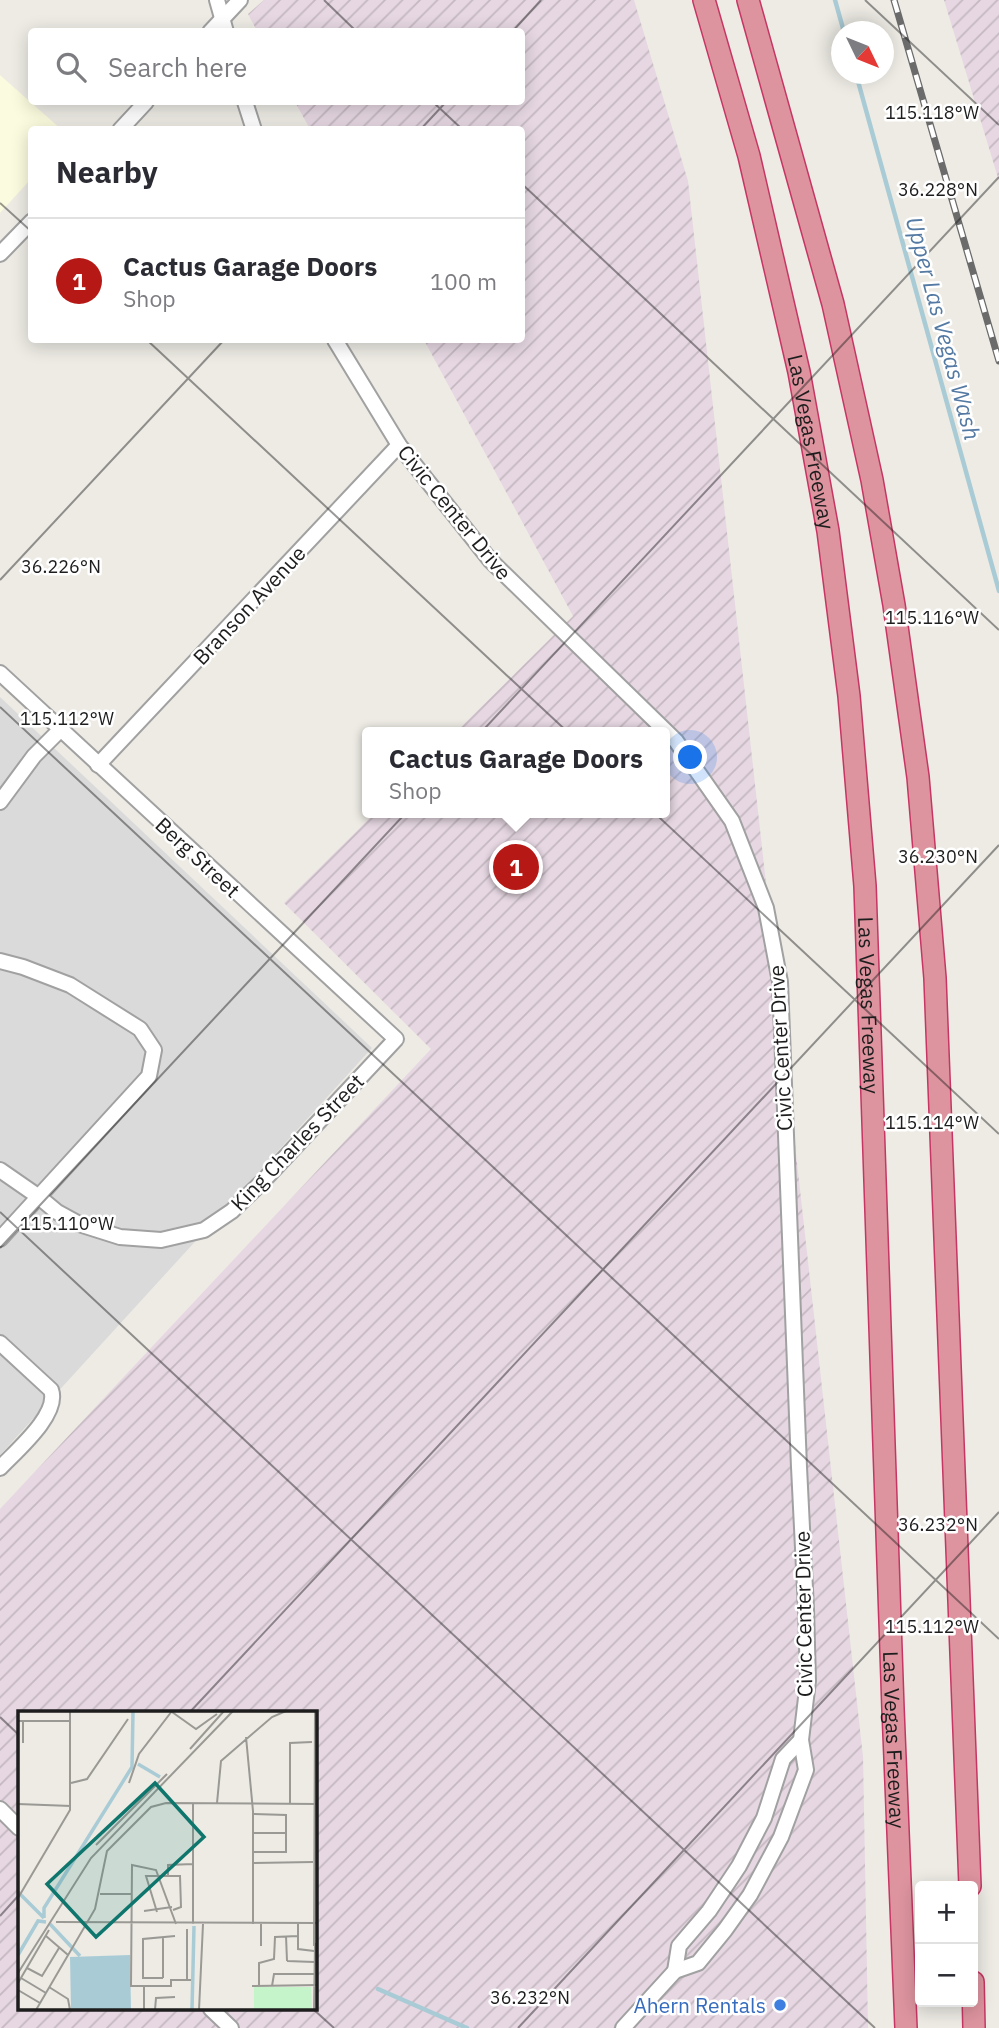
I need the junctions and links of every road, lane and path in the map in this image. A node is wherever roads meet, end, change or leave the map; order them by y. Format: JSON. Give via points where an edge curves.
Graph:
{"nodes":[{"id":1,"x":217,"y":0,"type":"edge"},
{"id":2,"x":240,"y":0,"type":"edge"},
{"id":3,"x":704,"y":0,"type":"edge"},
{"id":4,"x":748,"y":0,"type":"edge"},
{"id":5,"x":224,"y":25,"type":"edge"},
{"id":6,"x":143,"y":105,"type":"edge"},
{"id":7,"x":236,"y":105,"type":"edge"},
{"id":8,"x":247,"y":105,"type":"edge"},
{"id":9,"x":252,"y":124,"type":"edge"},
{"id":10,"x":124,"y":126,"type":"edge"},
{"id":11,"x":28,"y":225,"type":"edge"},
{"id":12,"x":0,"y":254,"type":"edge"},
{"id":13,"x":337,"y":343,"type":"edge"},
{"id":14,"x":399,"y":445,"type":"junction"},
{"id":15,"x":0,"y":673,"type":"edge"},
{"id":16,"x":662,"y":727,"type":"edge"},
{"id":17,"x":60,"y":730,"type":"junction"},
{"id":18,"x":670,"y":735,"type":"edge"},
{"id":19,"x":98,"y":765,"type":"junction"},
{"id":20,"x":0,"y":802,"type":"edge"},
{"id":21,"x":0,"y":961,"type":"edge"},
{"id":22,"x":396,"y":1039,"type":"joint"},
{"id":23,"x":0,"y":1170,"type":"edge"},
{"id":24,"x":39,"y":1197,"type":"junction"},
{"id":25,"x":0,"y":1240,"type":"edge"},
{"id":26,"x":0,"y":1343,"type":"edge"},
{"id":27,"x":0,"y":1468,"type":"edge"},
{"id":28,"x":801,"y":1740,"type":"junction"},
{"id":29,"x":0,"y":1809,"type":"edge"},
{"id":30,"x":18,"y":1827,"type":"edge"},
{"id":31,"x":970,"y":1881,"type":"edge"},
{"id":32,"x":676,"y":1970,"type":"junction"},
{"id":33,"x":974,"y":2007,"type":"edge"},
{"id":34,"x":212,"y":2010,"type":"edge"},
{"id":35,"x":231,"y":2028,"type":"edge"},
{"id":36,"x":624,"y":2028,"type":"edge"},
{"id":37,"x":906,"y":2028,"type":"edge"},
{"id":38,"x":974,"y":2028,"type":"edge"}],
"edges":[{"from":1,"to":5,"type":"street"},
{"from":2,"to":5,"type":"street"},
{"from":3,"to":37,"type":"highway","name":"Las Vegas Freeway","via":[[749,156],[799,372],[828,531],[849,696],[865,886]]},
{"from":4,"to":31,"type":"highway","via":[[834,304],[872,480],[918,777],[935,978]]},
{"from":6,"to":10,"type":"street"},
{"from":7,"to":9,"type":"street"},
{"from":8,"to":9,"type":"street"},
{"from":11,"to":12,"type":"street"},
{"from":13,"to":14,"type":"street","name":"Civic Center Drive"},
{"from":14,"to":16,"type":"street","name":"Civic Center Drive","via":[[490,560]]},
{"from":14,"to":19,"type":"street","name":"Branson Avenue"},
{"from":15,"to":17,"type":"street","name":"Berg Street"},
{"from":17,"to":19,"type":"street","name":"Berg Street"},
{"from":17,"to":20,"type":"street"},
{"from":18,"to":28,"type":"street","name":"Civic Center Drive","via":[[732,821],[766,908],[780,982],[807,1633],[808,1681]]},
{"from":19,"to":22,"type":"street","name":"Berg Street"},
{"from":21,"to":24,"type":"street","via":[[70,985],[140,1029],[154,1050],[149,1076]]},
{"from":22,"to":24,"type":"street","name":"King Charles Street","via":[[264,1180],[204,1230],[161,1240],[120,1237],[79,1224]]},
{"from":23,"to":24,"type":"street","name":"King Charles Street"},
{"from":24,"to":25,"type":"street"},
{"from":26,"to":27,"type":"street","via":[[54,1398],[47,1416]]},
{"from":28,"to":32,"type":"street","via":[[783,1759],[764,1818],[739,1866],[679,1946]]},
{"from":28,"to":32,"type":"street","name":"Civic Center Drive","via":[[806,1770],[769,1862],[698,1963]]},
{"from":29,"to":30,"type":"street"},
{"from":32,"to":36,"type":"street"},
{"from":33,"to":38,"type":"highway"},
{"from":34,"to":35,"type":"street"}]}
